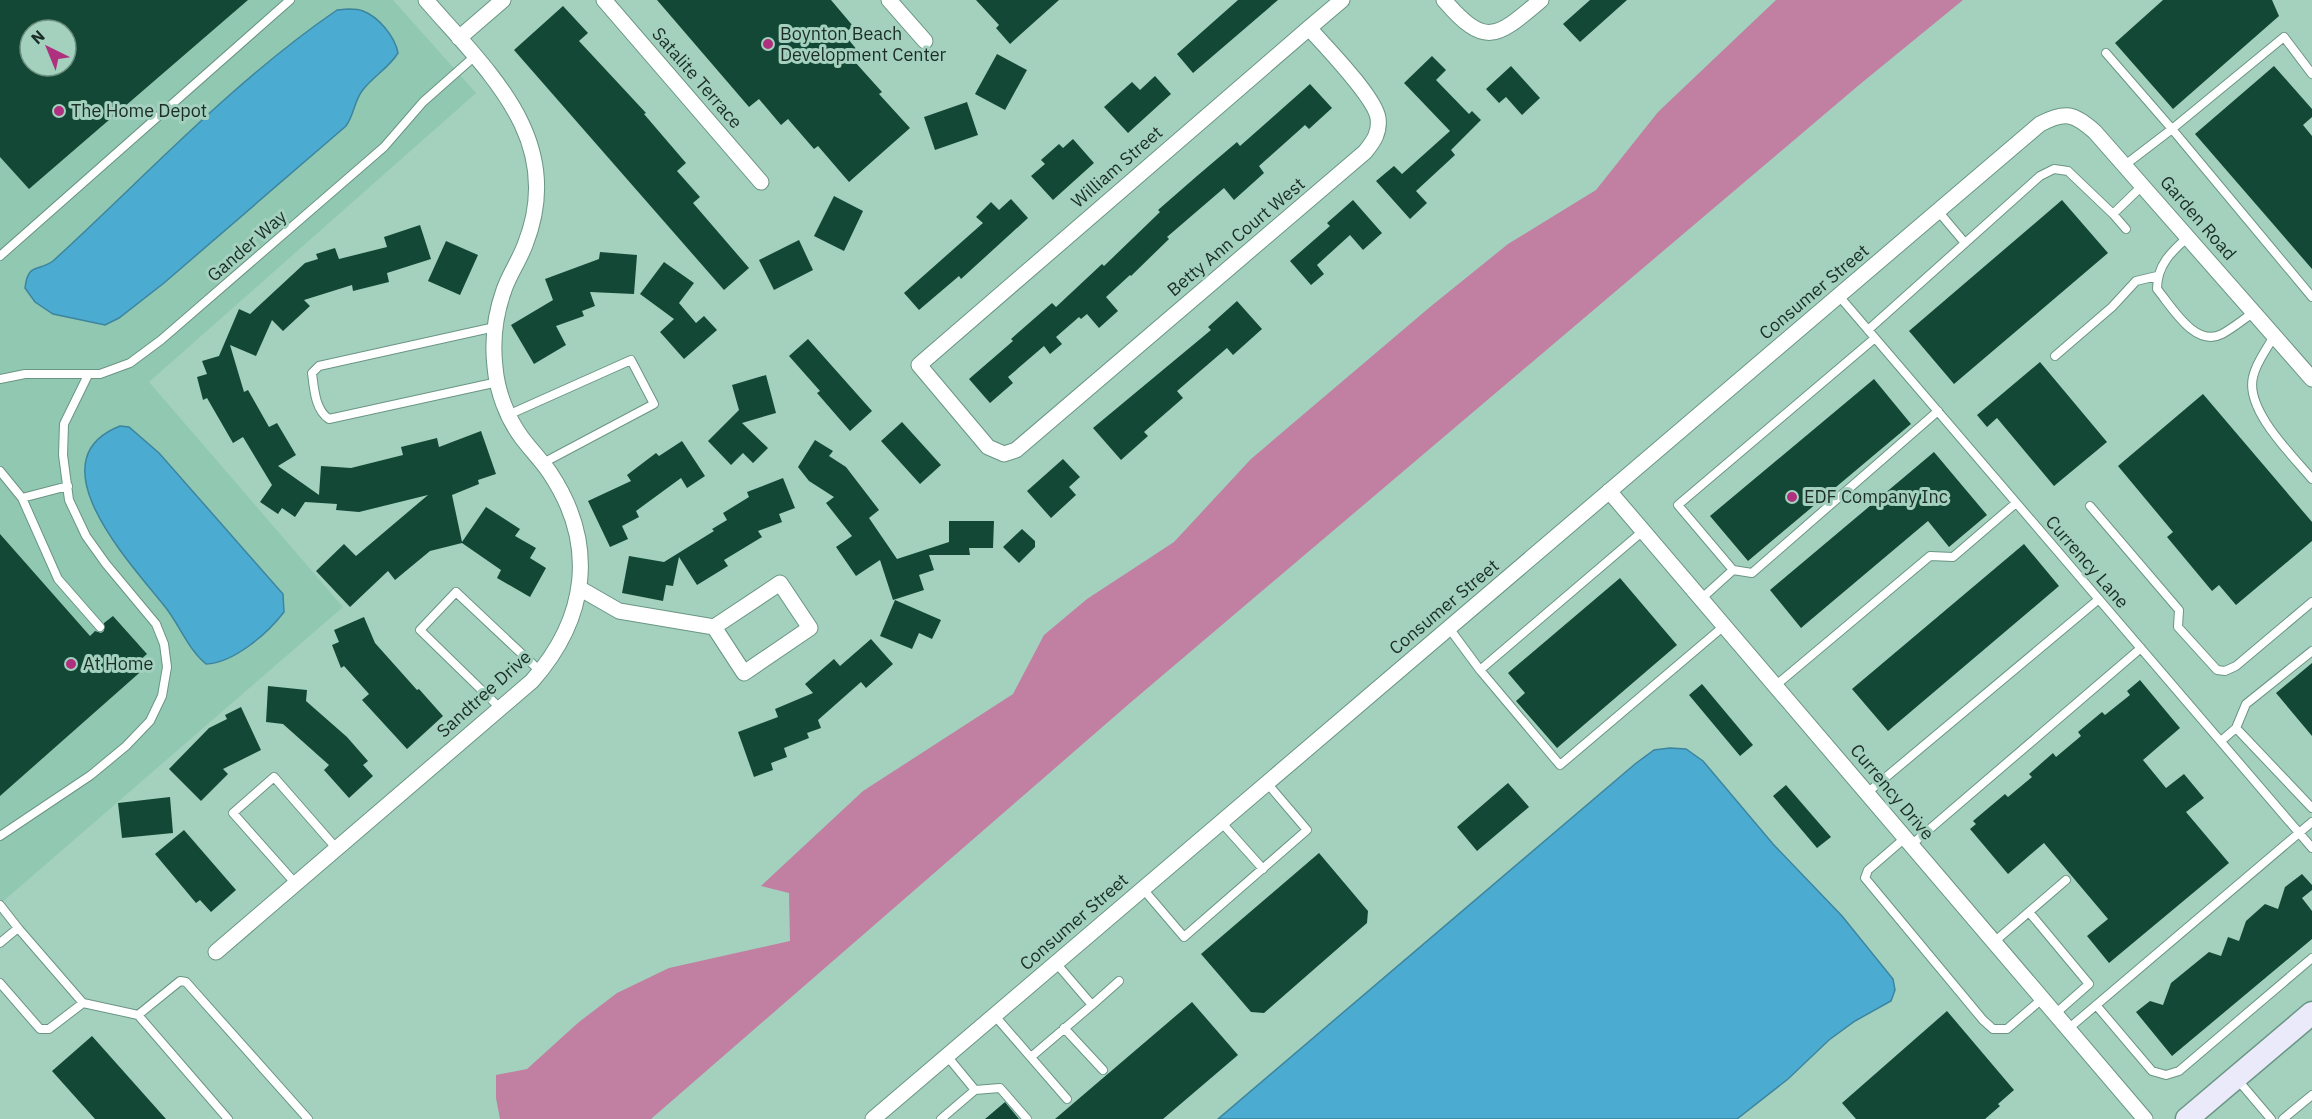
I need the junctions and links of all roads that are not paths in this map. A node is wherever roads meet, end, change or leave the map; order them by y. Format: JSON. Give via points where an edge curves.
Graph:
{"nodes":[{"id":1,"x":290,"y":0,"type":"edge"},
{"id":2,"x":426,"y":0,"type":"edge"},
{"id":3,"x":503,"y":0,"type":"edge"},
{"id":4,"x":604,"y":0,"type":"edge"},
{"id":5,"x":889,"y":0,"type":"edge"},
{"id":6,"x":1342,"y":0,"type":"edge"},
{"id":7,"x":1444,"y":0,"type":"edge"},
{"id":8,"x":1541,"y":0,"type":"edge"},
{"id":9,"x":1309,"y":28,"type":"junction"},
{"id":10,"x":459,"y":38,"type":"junction"},
{"id":11,"x":925,"y":41,"type":"dead end"},
{"id":12,"x":2106,"y":53,"type":"dead end"},
{"id":13,"x":475,"y":56,"type":"junction"},
{"id":14,"x":2312,"y":74,"type":"edge"},
{"id":15,"x":2040,"y":124,"type":"joint"},
{"id":16,"x":2172,"y":129,"type":"junction"},
{"id":17,"x":2125,"y":165,"type":"junction"},
{"id":18,"x":761,"y":182,"type":"dead end"},
{"id":19,"x":2143,"y":185,"type":"junction"},
{"id":20,"x":1938,"y":211,"type":"junction"},
{"id":21,"x":2113,"y":214,"type":"junction"},
{"id":22,"x":2126,"y":229,"type":"dead end"},
{"id":23,"x":2188,"y":237,"type":"junction"},
{"id":24,"x":1965,"y":243,"type":"junction"},
{"id":25,"x":0,"y":256,"type":"edge"},
{"id":26,"x":2157,"y":276,"type":"junction"},
{"id":27,"x":1839,"y":296,"type":"junction"},
{"id":28,"x":2312,"y":297,"type":"edge"},
{"id":29,"x":2254,"y":312,"type":"junction"},
{"id":30,"x":495,"y":327,"type":"junction"},
{"id":31,"x":1868,"y":330,"type":"junction"},
{"id":32,"x":2274,"y":336,"type":"junction"},
{"id":33,"x":1875,"y":338,"type":"junction"},
{"id":34,"x":2055,"y":356,"type":"dead end"},
{"id":35,"x":88,"y":375,"type":"junction"},
{"id":36,"x":0,"y":379,"type":"edge"},
{"id":37,"x":2312,"y":379,"type":"edge"},
{"id":38,"x":498,"y":382,"type":"junction"},
{"id":39,"x":1938,"y":411,"type":"junction"},
{"id":40,"x":508,"y":415,"type":"junction"},
{"id":41,"x":1016,"y":450,"type":"joint"},
{"id":42,"x":543,"y":463,"type":"junction"},
{"id":43,"x":0,"y":471,"type":"edge"},
{"id":44,"x":2312,"y":479,"type":"edge"},
{"id":45,"x":68,"y":486,"type":"junction"},
{"id":46,"x":1609,"y":491,"type":"junction"},
{"id":47,"x":22,"y":498,"type":"junction"},
{"id":48,"x":2016,"y":503,"type":"junction"},
{"id":49,"x":2090,"y":506,"type":"dead end"},
{"id":50,"x":1643,"y":531,"type":"junction"},
{"id":51,"x":1733,"y":570,"type":"junction"},
{"id":52,"x":579,"y":588,"type":"junction"},
{"id":53,"x":1701,"y":598,"type":"junction"},
{"id":54,"x":2099,"y":599,"type":"junction"},
{"id":55,"x":2312,"y":602,"type":"edge"},
{"id":56,"x":1724,"y":626,"type":"junction"},
{"id":57,"x":100,"y":627,"type":"dead end"},
{"id":58,"x":714,"y":627,"type":"junction"},
{"id":59,"x":1449,"y":628,"type":"junction"},
{"id":60,"x":2141,"y":648,"type":"junction"},
{"id":61,"x":2312,"y":651,"type":"edge"},
{"id":62,"x":1480,"y":670,"type":"junction"},
{"id":63,"x":541,"y":672,"type":"junction"},
{"id":64,"x":1776,"y":686,"type":"junction"},
{"id":65,"x":500,"y":708,"type":"junction"},
{"id":66,"x":2236,"y":728,"type":"junction"},
{"id":67,"x":2221,"y":741,"type":"junction"},
{"id":68,"x":1267,"y":783,"type":"junction"},
{"id":69,"x":1867,"y":793,"type":"junction"},
{"id":70,"x":2312,"y":808,"type":"edge"},
{"id":71,"x":1221,"y":822,"type":"junction"},
{"id":72,"x":2312,"y":822,"type":"edge"},
{"id":73,"x":2300,"y":833,"type":"junction"},
{"id":74,"x":0,"y":836,"type":"edge"},
{"id":75,"x":1908,"y":841,"type":"junction"},
{"id":76,"x":2312,"y":848,"type":"edge"},
{"id":77,"x":337,"y":849,"type":"junction"},
{"id":78,"x":1263,"y":869,"type":"junction"},
{"id":79,"x":2066,"y":880,"type":"dead end"},
{"id":80,"x":296,"y":884,"type":"junction"},
{"id":81,"x":1143,"y":888,"type":"junction"},
{"id":82,"x":0,"y":905,"type":"edge"},
{"id":83,"x":2029,"y":912,"type":"junction"},
{"id":84,"x":18,"y":928,"type":"junction"},
{"id":85,"x":1994,"y":942,"type":"junction"},
{"id":86,"x":0,"y":943,"type":"edge"},
{"id":87,"x":216,"y":952,"type":"dead end"},
{"id":88,"x":2312,"y":958,"type":"edge"},
{"id":89,"x":1056,"y":963,"type":"junction"},
{"id":90,"x":1119,"y":981,"type":"dead end"},
{"id":91,"x":0,"y":983,"type":"edge"},
{"id":92,"x":2042,"y":999,"type":"junction"},
{"id":93,"x":83,"y":1003,"type":"junction"},
{"id":94,"x":1092,"y":1005,"type":"junction"},
{"id":95,"x":2096,"y":1005,"type":"junction"},
{"id":96,"x":2055,"y":1014,"type":"junction"},
{"id":97,"x":138,"y":1016,"type":"junction"},
{"id":98,"x":994,"y":1016,"type":"junction"},
{"id":99,"x":2309,"y":1020,"type":"edge"},
{"id":100,"x":1064,"y":1028,"type":"junction"},
{"id":101,"x":2068,"y":1029,"type":"junction"},
{"id":102,"x":947,"y":1056,"type":"junction"},
{"id":103,"x":1031,"y":1057,"type":"junction"},
{"id":104,"x":1103,"y":1070,"type":"dead end"},
{"id":105,"x":2235,"y":1078,"type":"junction"},
{"id":106,"x":975,"y":1090,"type":"junction"},
{"id":107,"x":2312,"y":1095,"type":"edge"},
{"id":108,"x":1067,"y":1099,"type":"dead end"},
{"id":109,"x":228,"y":1119,"type":"edge"},
{"id":110,"x":308,"y":1119,"type":"edge"},
{"id":111,"x":873,"y":1119,"type":"edge"},
{"id":112,"x":941,"y":1119,"type":"edge"},
{"id":113,"x":1028,"y":1119,"type":"edge"},
{"id":114,"x":2145,"y":1119,"type":"edge"},
{"id":115,"x":2187,"y":1119,"type":"edge"},
{"id":116,"x":2271,"y":1119,"type":"edge"},
{"id":117,"x":2283,"y":1119,"type":"edge"}],
"edges":[{"from":1,"to":25,"type":"lane"},
{"from":2,"to":10,"type":"street","name":"Sandtree Drive"},
{"from":3,"to":10,"type":"street"},
{"from":4,"to":18,"type":"street","name":"Satalite Terrace"},
{"from":5,"to":11,"type":"street"},
{"from":6,"to":9,"type":"street","name":"William Street"},
{"from":7,"to":8,"type":"street","via":[[1471,28],[1493,33],[1506,30]]},
{"from":9,"to":41,"type":"street","name":"Betty Ann Court West","via":[[1374,103],[1378,124],[1374,141]]},
{"from":9,"to":41,"type":"street","name":"William Street","via":[[919,364],[988,447],[1004,454]]},
{"from":10,"to":13,"type":"street","name":"Sandtree Drive"},
{"from":12,"to":16,"type":"lane"},
{"from":13,"to":30,"type":"street","name":"Sandtree Drive","via":[[516,109],[527,134],[536,179],[533,219],[504,290]]},
{"from":13,"to":35,"type":"lane","name":"Gander Way","via":[[423,102],[384,147],[161,340],[130,363]]},
{"from":14,"to":16,"type":"lane","via":[[2284,37]]},
{"from":15,"to":17,"type":"street","name":"Garden Road","via":[[2067,115],[2080,118]]},
{"from":15,"to":20,"type":"street","name":"Consumer Street"},
{"from":16,"to":17,"type":"lane"},
{"from":16,"to":28,"type":"lane"},
{"from":17,"to":19,"type":"street","name":"Garden Road"},
{"from":19,"to":21,"type":"lane"},
{"from":19,"to":23,"type":"street","name":"Garden Road"},
{"from":20,"to":24,"type":"lane"},
{"from":20,"to":27,"type":"street","name":"Consumer Street"},
{"from":21,"to":22,"type":"lane"},
{"from":21,"to":24,"type":"lane","via":[[2068,171],[2054,169],[2040,176]]},
{"from":23,"to":26,"type":"lane","via":[[2169,253]]},
{"from":23,"to":29,"type":"street","name":"Garden Road"},
{"from":24,"to":31,"type":"lane"},
{"from":26,"to":29,"type":"lane","via":[[2157,289],[2190,329],[2205,338],[2220,335]]},
{"from":26,"to":34,"type":"lane","via":[[2136,281]]},
{"from":27,"to":31,"type":"lane","name":"Currency Lane"},
{"from":27,"to":46,"type":"street","name":"Consumer Street"},
{"from":29,"to":32,"type":"street","name":"Garden Road"},
{"from":30,"to":38,"type":"street","name":"Sandtree Drive"},
{"from":30,"to":38,"type":"lane","via":[[319,366],[312,373],[316,398],[329,419]]},
{"from":31,"to":33,"type":"lane","name":"Currency Lane"},
{"from":32,"to":37,"type":"street","name":"Garden Road"},
{"from":32,"to":44,"type":"lane","via":[[2253,374],[2255,405]]},
{"from":33,"to":39,"type":"lane","name":"Currency Lane"},
{"from":33,"to":51,"type":"lane","via":[[1678,505]]},
{"from":35,"to":36,"type":"lane","name":"Gander Way","via":[[25,374]]},
{"from":35,"to":45,"type":"lane","via":[[64,424]]},
{"from":38,"to":40,"type":"street","name":"Sandtree Drive"},
{"from":39,"to":48,"type":"lane","name":"Currency Lane"},
{"from":39,"to":51,"type":"lane","via":[[1752,573]]},
{"from":40,"to":42,"type":"street","name":"Sandtree Drive"},
{"from":40,"to":42,"type":"lane","via":[[631,360],[654,405]]},
{"from":42,"to":52,"type":"street","name":"Sandtree Drive","via":[[566,502],[578,536]]},
{"from":43,"to":47,"type":"lane"},
{"from":45,"to":47,"type":"lane"},
{"from":45,"to":74,"type":"lane","via":[[69,500],[86,536],[156,624],[167,667],[162,696],[150,721],[126,746],[91,775]]},
{"from":46,"to":50,"type":"street","name":"Currency Drive"},
{"from":46,"to":59,"type":"street","name":"Consumer Street"},
{"from":47,"to":57,"type":"lane","via":[[58,579]]},
{"from":48,"to":54,"type":"lane","name":"Currency Lane"},
{"from":48,"to":64,"type":"lane","via":[[1953,557],[1930,556]]},
{"from":49,"to":55,"type":"lane","via":[[2179,610],[2178,627],[2217,670],[2236,666]]},
{"from":50,"to":53,"type":"street","name":"Currency Drive"},
{"from":50,"to":62,"type":"lane"},
{"from":51,"to":53,"type":"lane"},
{"from":52,"to":58,"type":"street","via":[[620,610]]},
{"from":52,"to":63,"type":"street","name":"Sandtree Drive","via":[[563,639]]},
{"from":53,"to":56,"type":"street","name":"Currency Drive"},
{"from":54,"to":60,"type":"lane","name":"Currency Lane"},
{"from":54,"to":69,"type":"lane"},
{"from":56,"to":62,"type":"lane","via":[[1560,765]]},
{"from":56,"to":64,"type":"street","name":"Currency Drive"},
{"from":58,"to":58,"type":"street","via":[[744,672],[810,628],[780,584]]},
{"from":59,"to":62,"type":"lane"},
{"from":59,"to":68,"type":"street","name":"Consumer Street"},
{"from":60,"to":67,"type":"lane","name":"Currency Lane"},
{"from":60,"to":75,"type":"lane"},
{"from":61,"to":66,"type":"lane","via":[[2246,704]]},
{"from":63,"to":65,"type":"street","name":"Sandtree Drive"},
{"from":63,"to":65,"type":"lane","via":[[456,591],[420,630]]},
{"from":64,"to":69,"type":"street","name":"Currency Drive"},
{"from":65,"to":77,"type":"street","name":"Sandtree Drive"},
{"from":66,"to":67,"type":"lane"},
{"from":66,"to":70,"type":"lane"},
{"from":67,"to":73,"type":"lane","name":"Currency Lane"},
{"from":68,"to":71,"type":"street","name":"Consumer Street"},
{"from":68,"to":78,"type":"lane","via":[[1307,830]]},
{"from":69,"to":75,"type":"street","name":"Currency Drive"},
{"from":71,"to":78,"type":"lane"},
{"from":71,"to":81,"type":"street","name":"Consumer Street"},
{"from":72,"to":73,"type":"lane"},
{"from":73,"to":76,"type":"lane","name":"Currency Lane"},
{"from":73,"to":95,"type":"lane"},
{"from":75,"to":85,"type":"street","name":"Currency Drive"},
{"from":75,"to":92,"type":"lane","via":[[1868,870],[1865,878],[1983,1020],[1993,1029],[2007,1029]]},
{"from":77,"to":80,"type":"street","name":"Sandtree Drive"},
{"from":77,"to":80,"type":"lane","via":[[274,777],[233,813]]},
{"from":78,"to":81,"type":"lane","via":[[1184,937]]},
{"from":79,"to":83,"type":"lane"},
{"from":80,"to":87,"type":"street","name":"Sandtree Drive"},
{"from":81,"to":89,"type":"street","name":"Consumer Street"},
{"from":82,"to":84,"type":"lane"},
{"from":83,"to":85,"type":"lane"},
{"from":83,"to":96,"type":"lane","via":[[2089,984]]},
{"from":84,"to":86,"type":"lane"},
{"from":84,"to":93,"type":"lane"},
{"from":85,"to":92,"type":"street","name":"Currency Drive"},
{"from":88,"to":95,"type":"lane","via":[[2179,1071],[2166,1075],[2152,1071]]},
{"from":89,"to":94,"type":"lane"},
{"from":89,"to":98,"type":"street","name":"Consumer Street"},
{"from":90,"to":94,"type":"lane"},
{"from":91,"to":93,"type":"lane","via":[[40,1029],[49,1029]]},
{"from":92,"to":96,"type":"street","name":"Currency Drive"},
{"from":93,"to":97,"type":"lane"},
{"from":94,"to":100,"type":"lane"},
{"from":95,"to":101,"type":"lane"},
{"from":96,"to":101,"type":"street","name":"Currency Drive"},
{"from":97,"to":109,"type":"lane"},
{"from":97,"to":110,"type":"lane","via":[[180,981],[186,982]]},
{"from":98,"to":102,"type":"street","name":"Consumer Street"},
{"from":98,"to":103,"type":"lane"},
{"from":99,"to":105,"type":"street"},
{"from":100,"to":103,"type":"lane"},
{"from":100,"to":104,"type":"lane"},
{"from":101,"to":114,"type":"street","name":"Currency Drive"},
{"from":102,"to":106,"type":"lane"},
{"from":102,"to":111,"type":"street","name":"Consumer Street"},
{"from":103,"to":108,"type":"lane"},
{"from":105,"to":115,"type":"street"},
{"from":105,"to":116,"type":"lane"},
{"from":106,"to":112,"type":"lane"},
{"from":106,"to":113,"type":"lane","via":[[1000,1088]]},
{"from":107,"to":117,"type":"lane"}]}
